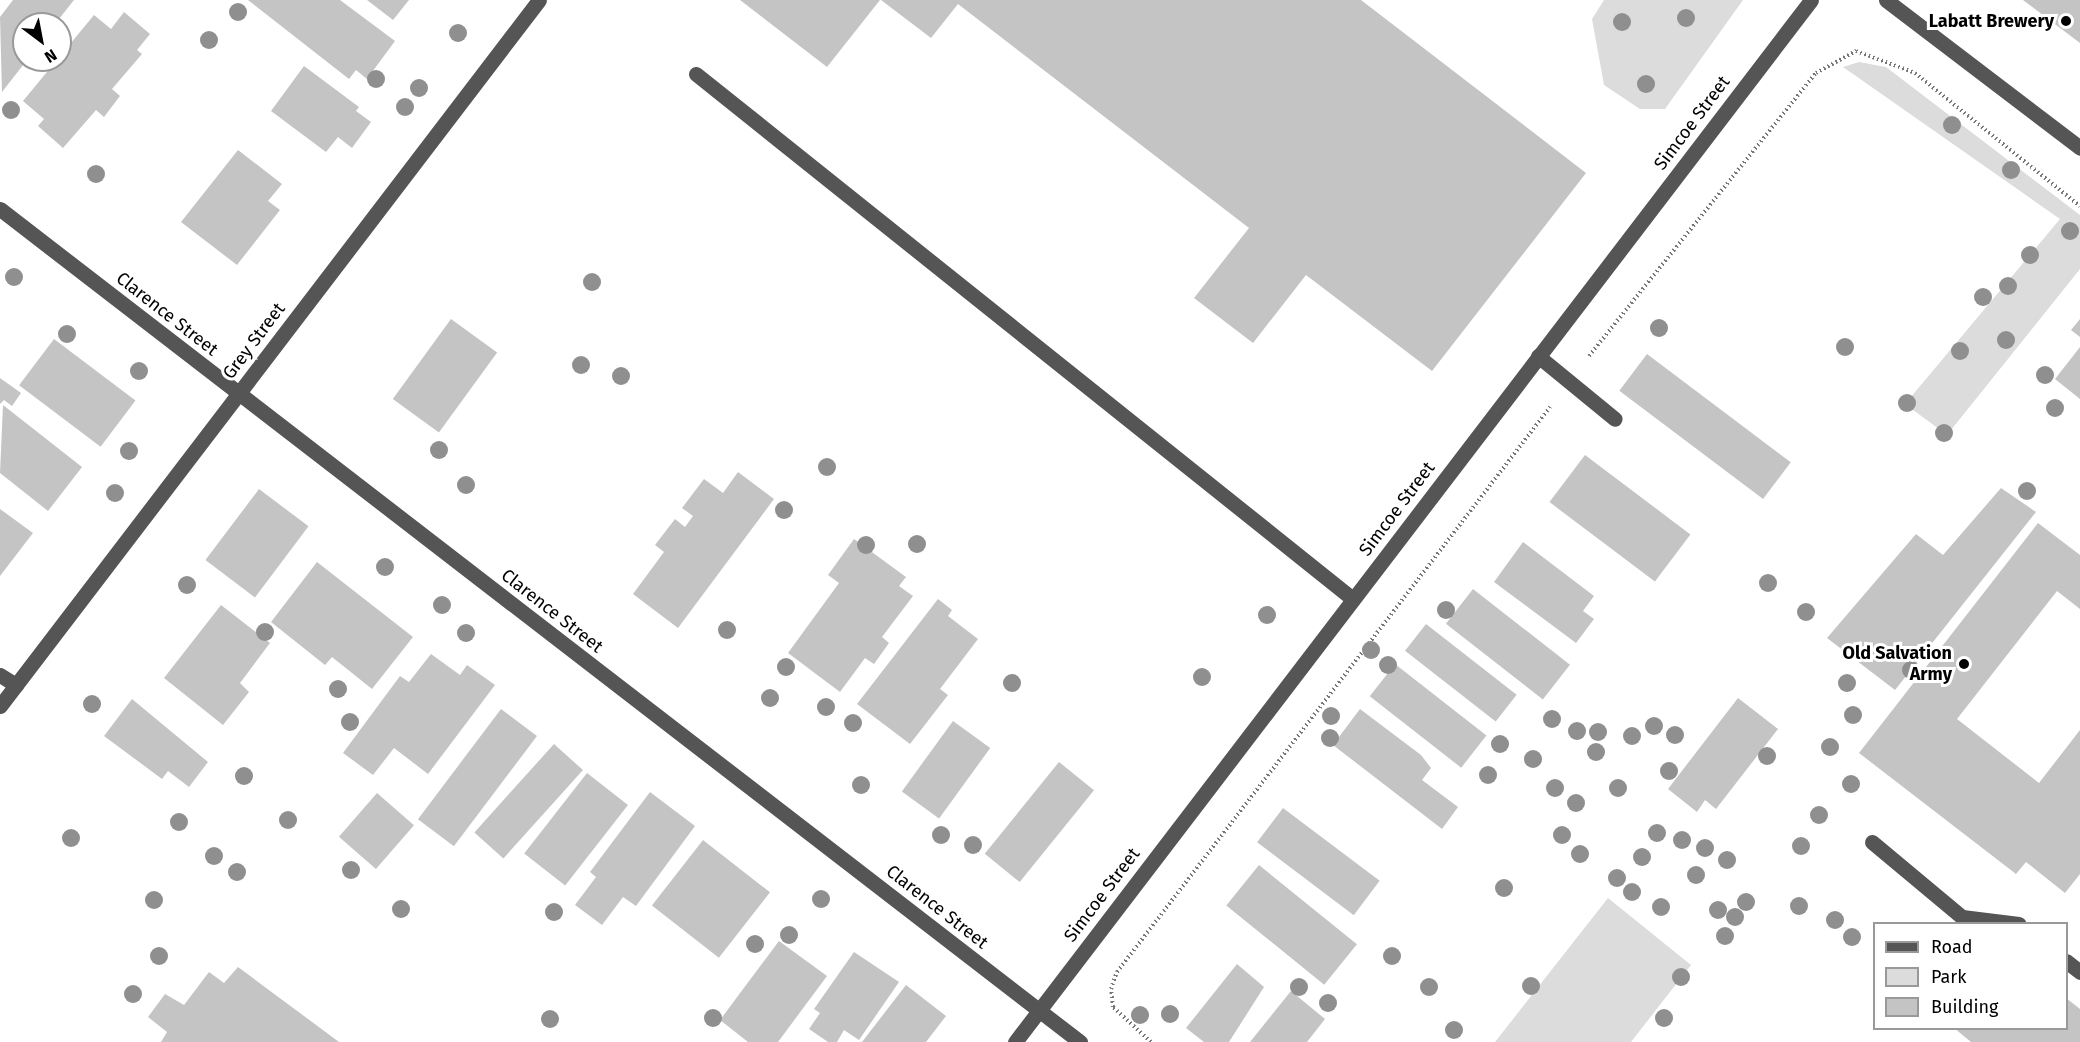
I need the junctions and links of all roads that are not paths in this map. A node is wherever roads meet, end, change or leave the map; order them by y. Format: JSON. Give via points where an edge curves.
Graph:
{"nodes":[{"id":1,"x":539,"y":0,"type":"edge"},
{"id":2,"x":1811,"y":0,"type":"edge"},
{"id":3,"x":1886,"y":0,"type":"edge"},
{"id":4,"x":696,"y":74,"type":"dead end"},
{"id":5,"x":2080,"y":148,"type":"edge"},
{"id":6,"x":0,"y":209,"type":"edge"},
{"id":7,"x":1538,"y":356,"type":"junction"},
{"id":8,"x":238,"y":394,"type":"junction"},
{"id":9,"x":1616,"y":419,"type":"dead end"},
{"id":10,"x":1353,"y":599,"type":"junction"},
{"id":11,"x":0,"y":675,"type":"edge"},
{"id":12,"x":16,"y":685,"type":"junction"},
{"id":13,"x":0,"y":706,"type":"edge"},
{"id":14,"x":1872,"y":842,"type":"dead end"},
{"id":15,"x":2003,"y":922,"type":"edge"},
{"id":16,"x":2068,"y":963,"type":"edge"},
{"id":17,"x":2080,"y":972,"type":"edge"},
{"id":18,"x":1039,"y":1010,"type":"junction"},
{"id":19,"x":1015,"y":1042,"type":"edge"},
{"id":20,"x":1080,"y":1042,"type":"edge"}],
"edges":[{"from":1,"to":8,"type":"street","name":"Grey Street"},
{"from":2,"to":7,"type":"street","name":"Simcoe Street"},
{"from":3,"to":5,"type":"street"},
{"from":4,"to":10,"type":"street"},
{"from":6,"to":8,"type":"street","name":"Clarence Street"},
{"from":7,"to":9,"type":"street"},
{"from":7,"to":10,"type":"street","name":"Simcoe Street"},
{"from":8,"to":12,"type":"street","name":"Grey Street"},
{"from":8,"to":18,"type":"street","name":"Clarence Street"},
{"from":10,"to":18,"type":"street","name":"Simcoe Street"},
{"from":11,"to":12,"type":"street"},
{"from":12,"to":13,"type":"street","name":"Grey Street"},
{"from":14,"to":15,"type":"street","via":[[1962,917]]},
{"from":16,"to":17,"type":"street"},
{"from":18,"to":19,"type":"street","name":"Simcoe Street"},
{"from":18,"to":20,"type":"street","name":"Clarence Street"}]}
